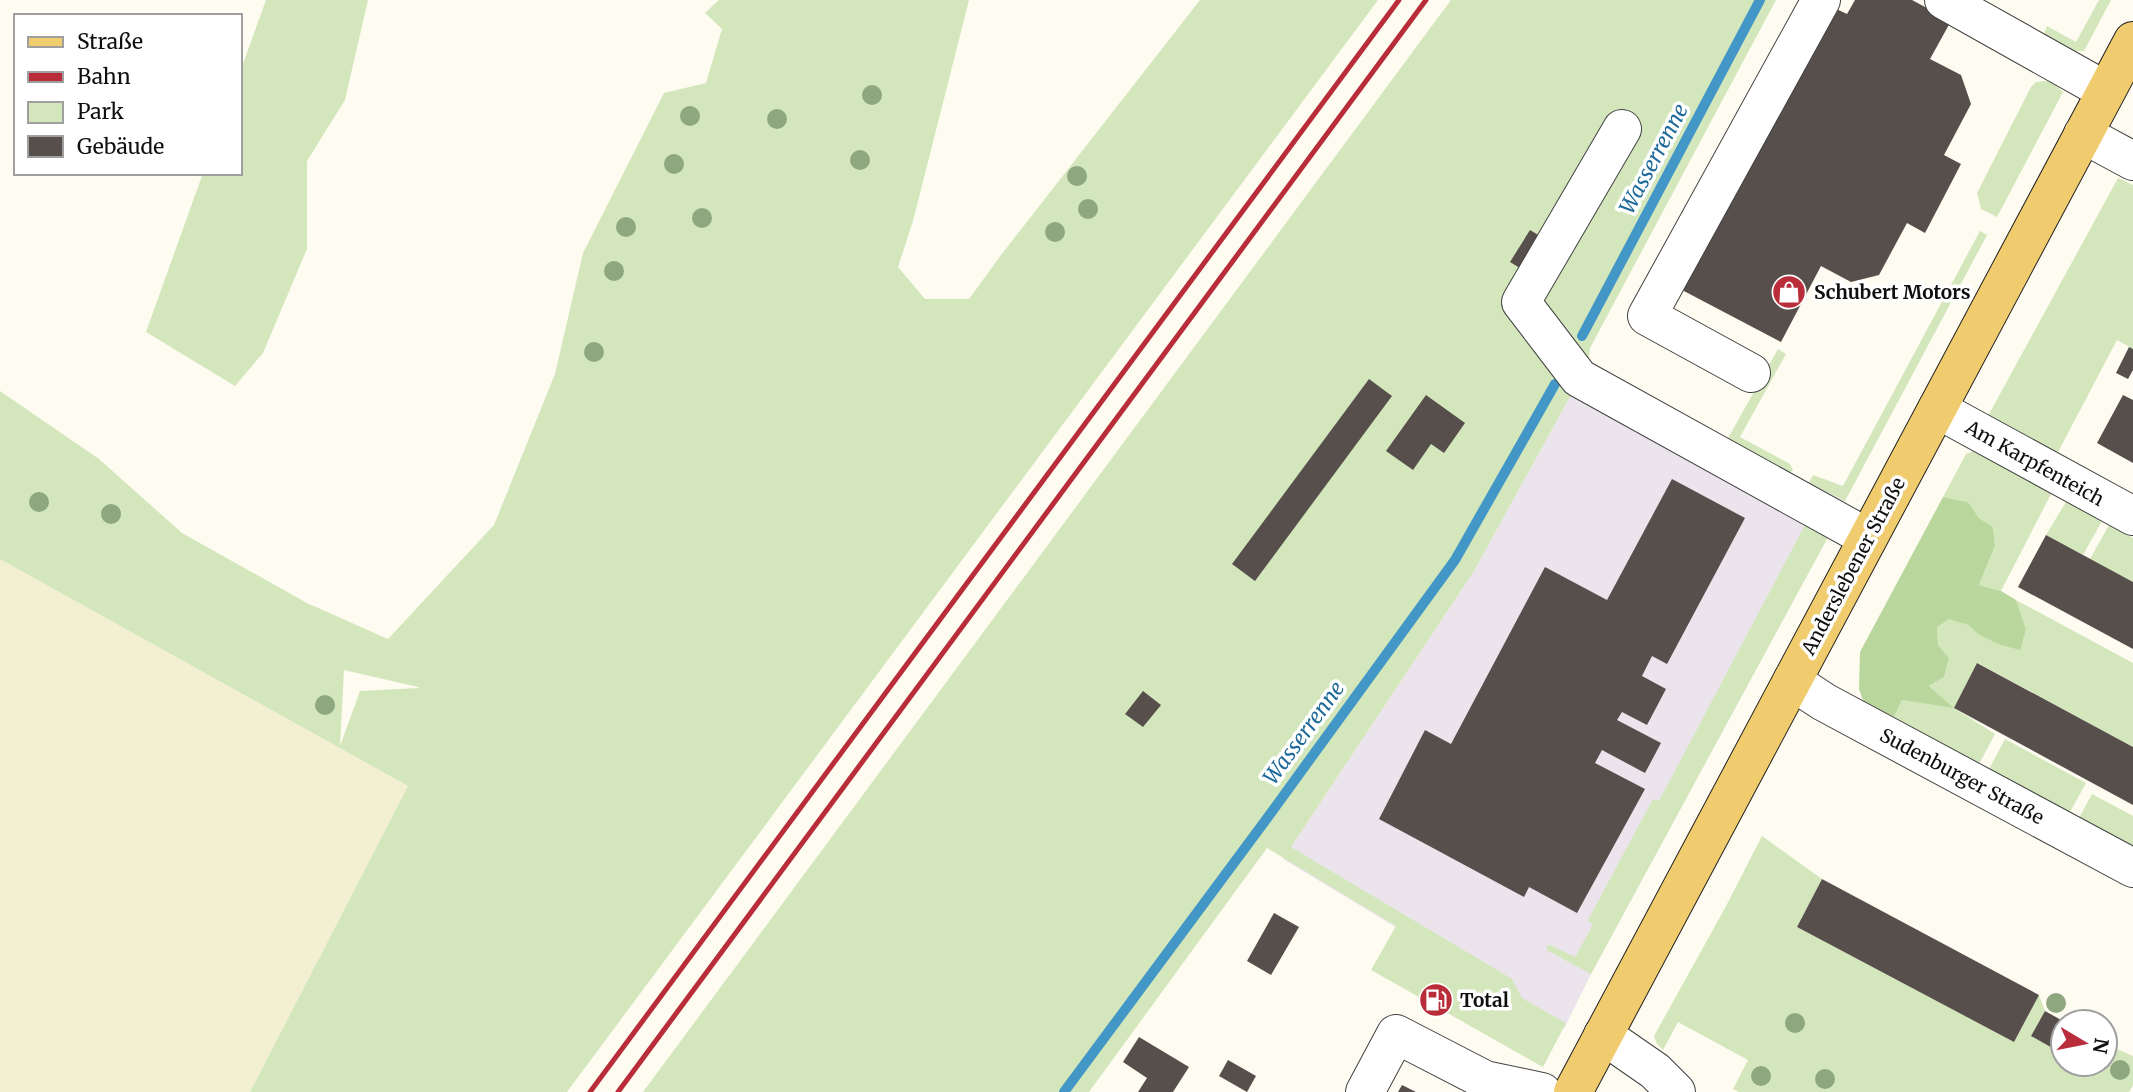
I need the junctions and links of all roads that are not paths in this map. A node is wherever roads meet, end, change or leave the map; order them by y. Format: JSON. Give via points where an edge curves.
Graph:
{"nodes":[{"id":1,"x":1821,"y":0,"type":"edge"},
{"id":2,"x":1944,"y":0,"type":"edge"},
{"id":3,"x":2133,"y":41,"type":"edge"},
{"id":4,"x":2106,"y":91,"type":"junction"},
{"id":5,"x":1622,"y":129,"type":"dead end"},
{"id":6,"x":2082,"y":134,"type":"junction"},
{"id":7,"x":2133,"y":162,"type":"edge"},
{"id":8,"x":1751,"y":373,"type":"dead end"},
{"id":9,"x":1937,"y":409,"type":"junction"},
{"id":10,"x":2133,"y":516,"type":"edge"},
{"id":11,"x":1868,"y":538,"type":"junction"},
{"id":12,"x":1792,"y":681,"type":"junction"},
{"id":13,"x":2133,"y":868,"type":"edge"},
{"id":14,"x":1603,"y":1035,"type":"junction"},
{"id":15,"x":1365,"y":1092,"type":"edge"},
{"id":16,"x":1542,"y":1092,"type":"edge"},
{"id":17,"x":1573,"y":1092,"type":"edge"},
{"id":18,"x":1676,"y":1092,"type":"edge"}],
"edges":[{"from":1,"to":8,"type":"street","via":[[1647,316]]},
{"from":2,"to":4,"type":"street"},
{"from":3,"to":4,"type":"main road","name":"Anderslebener Straße"},
{"from":4,"to":6,"type":"main road","name":"Anderslebener Straße"},
{"from":5,"to":11,"type":"street","via":[[1521,302],[1579,378]]},
{"from":6,"to":7,"type":"street"},
{"from":6,"to":9,"type":"main road","name":"Anderslebener Straße"},
{"from":9,"to":10,"type":"street","name":"Am Karpfenteich"},
{"from":9,"to":11,"type":"main road","name":"Anderslebener Straße"},
{"from":11,"to":12,"type":"main road","name":"Anderslebener Straße"},
{"from":12,"to":13,"type":"street","name":"Sudenburger Straße"},
{"from":12,"to":14,"type":"main road","name":"Anderslebener Straße"},
{"from":14,"to":17,"type":"main road","name":"Anderslebener Straße"},
{"from":14,"to":18,"type":"street","via":[[1655,1071]]},
{"from":15,"to":16,"type":"street","via":[[1396,1034],[1485,1080]]}]}
